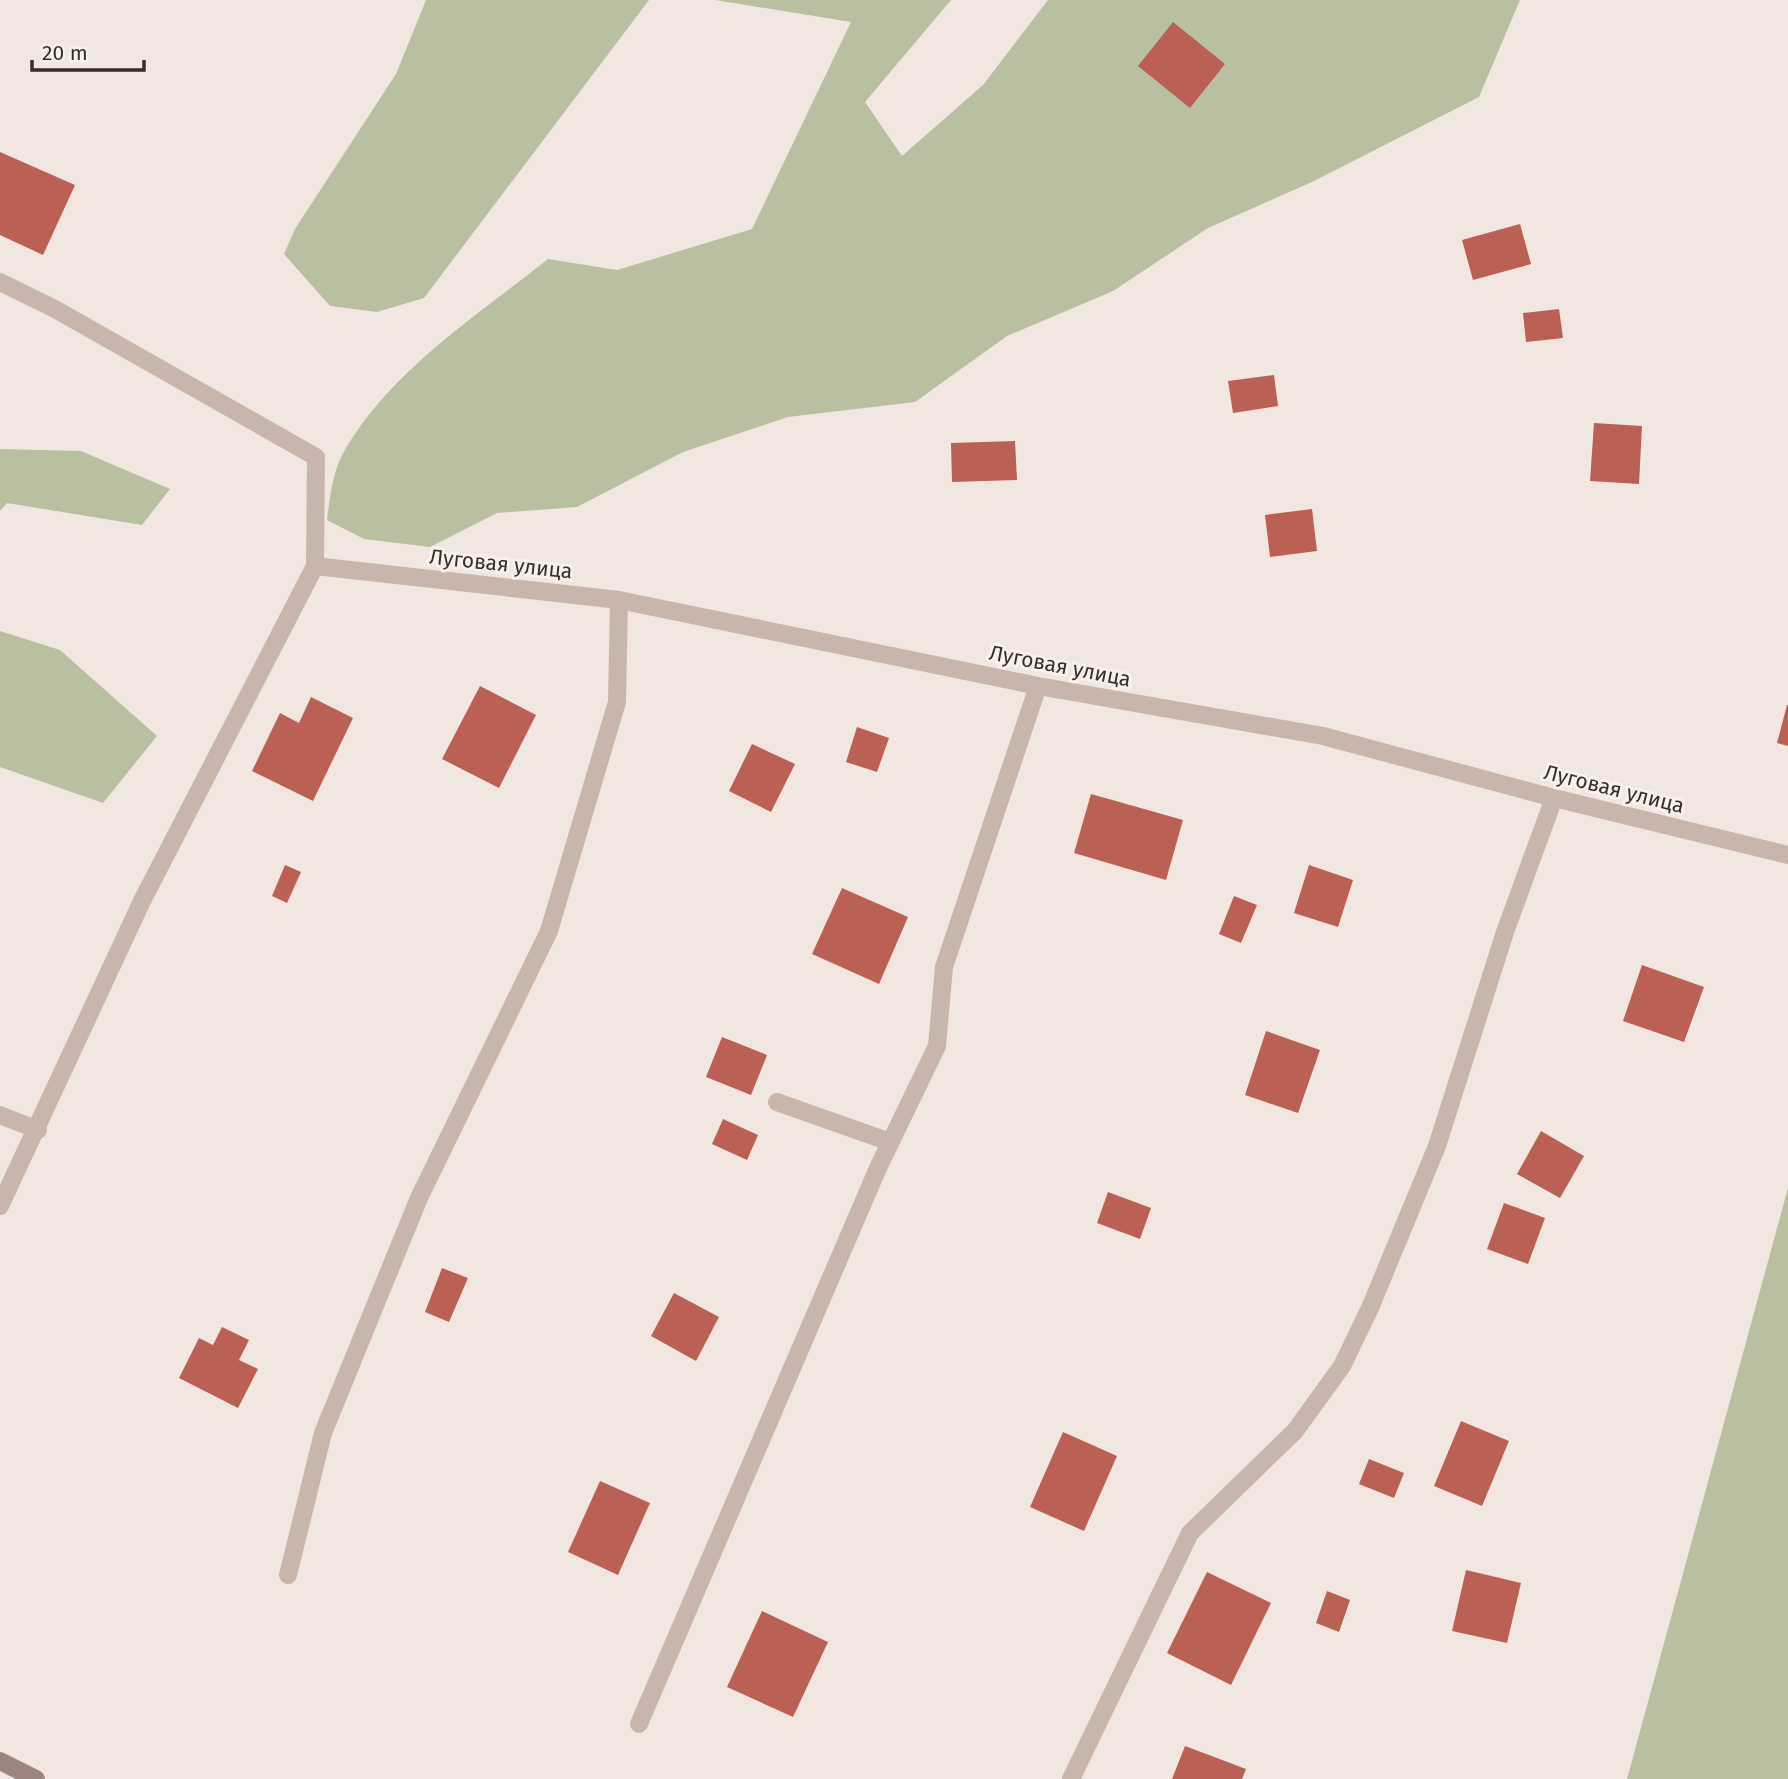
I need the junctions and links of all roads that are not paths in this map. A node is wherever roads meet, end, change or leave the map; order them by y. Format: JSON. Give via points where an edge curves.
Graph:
{"nodes":[{"id":1,"x":0,"y":282,"type":"edge"},
{"id":2,"x":315,"y":566,"type":"junction"},
{"id":3,"x":619,"y":600,"type":"junction"},
{"id":4,"x":1038,"y":686,"type":"junction"},
{"id":5,"x":1554,"y":797,"type":"junction"},
{"id":6,"x":1788,"y":855,"type":"edge"},
{"id":7,"x":777,"y":1102,"type":"dead end"},
{"id":8,"x":0,"y":1115,"type":"edge"},
{"id":9,"x":38,"y":1130,"type":"junction"},
{"id":10,"x":890,"y":1142,"type":"junction"},
{"id":11,"x":0,"y":1206,"type":"edge"},
{"id":12,"x":288,"y":1575,"type":"dead end"},
{"id":13,"x":639,"y":1724,"type":"dead end"},
{"id":14,"x":0,"y":1761,"type":"edge"},
{"id":15,"x":36,"y":1779,"type":"edge"},
{"id":16,"x":1071,"y":1779,"type":"edge"}],
"edges":[{"from":1,"to":2,"type":"street","via":[[316,457]]},
{"from":2,"to":3,"type":"street","name":"Луговая улица"},
{"from":2,"to":9,"type":"street","via":[[142,901]]},
{"from":3,"to":4,"type":"street","name":"Луговая улица"},
{"from":3,"to":12,"type":"street","via":[[617,702],[550,931],[419,1198],[328,1420]]},
{"from":4,"to":5,"type":"street","name":"Луговая улица","via":[[1323,736]]},
{"from":4,"to":10,"type":"street","via":[[944,967],[937,1045]]},
{"from":5,"to":6,"type":"street","name":"Луговая улица"},
{"from":5,"to":16,"type":"street","via":[[1505,932],[1437,1146],[1342,1366],[1295,1431],[1190,1533]]},
{"from":7,"to":10,"type":"street"},
{"from":8,"to":9,"type":"street"},
{"from":9,"to":11,"type":"street"},
{"from":10,"to":13,"type":"street"},
{"from":14,"to":15,"type":"main road"}]}
